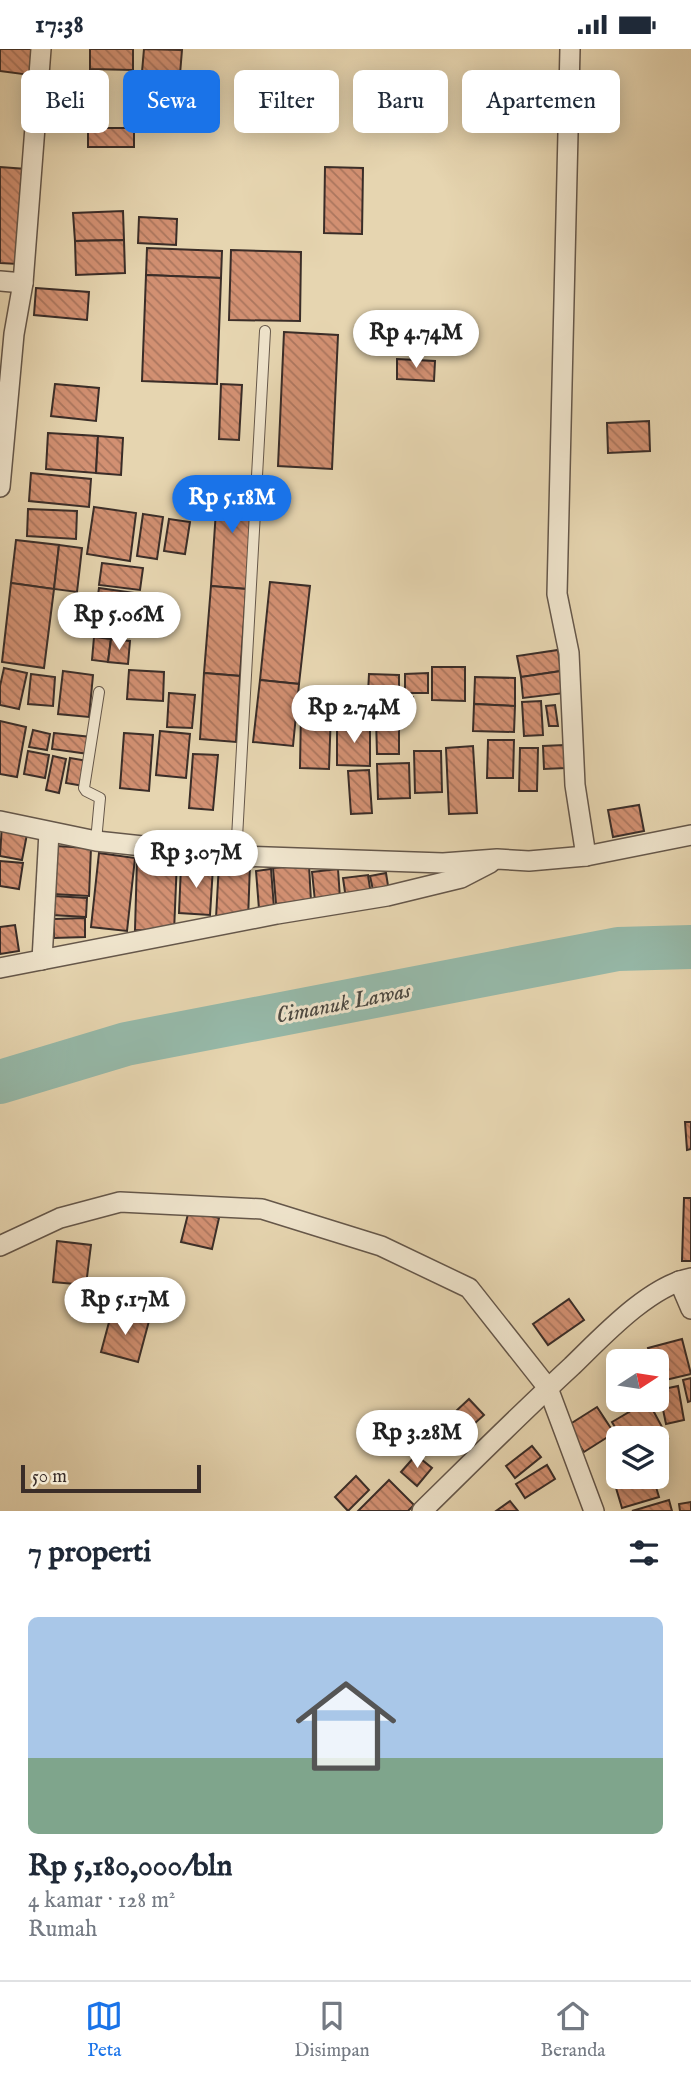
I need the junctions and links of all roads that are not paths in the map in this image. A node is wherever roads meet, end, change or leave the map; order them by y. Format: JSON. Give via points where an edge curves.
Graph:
{"nodes":[{"id":1,"x":41,"y":49,"type":"edge"},
{"id":2,"x":570,"y":49,"type":"edge"},
{"id":3,"x":0,"y":281,"type":"edge"},
{"id":4,"x":23,"y":283,"type":"junction"},
{"id":5,"x":265,"y":331,"type":"dead end"},
{"id":6,"x":0,"y":487,"type":"edge"},
{"id":7,"x":99,"y":692,"type":"dead end"},
{"id":8,"x":0,"y":821,"type":"edge"},
{"id":9,"x":49,"y":832,"type":"junction"},
{"id":10,"x":691,"y":835,"type":"edge"},
{"id":11,"x":96,"y":841,"type":"junction"},
{"id":12,"x":236,"y":856,"type":"junction"},
{"id":13,"x":586,"y":856,"type":"junction"},
{"id":14,"x":497,"y":859,"type":"junction"},
{"id":15,"x":42,"y":960,"type":"junction"},
{"id":16,"x":0,"y":968,"type":"edge"},
{"id":17,"x":0,"y":1246,"type":"edge"},
{"id":18,"x":685,"y":1280,"type":"edge"},
{"id":19,"x":691,"y":1309,"type":"edge"},
{"id":20,"x":548,"y":1388,"type":"junction"},
{"id":21,"x":422,"y":1511,"type":"edge"},
{"id":22,"x":594,"y":1511,"type":"edge"}],
"edges":[{"from":1,"to":4,"type":"street"},
{"from":2,"to":13,"type":"street","via":[[557,594],[569,653],[575,785]]},
{"from":3,"to":4,"type":"street"},
{"from":4,"to":6,"type":"street"},
{"from":5,"to":12,"type":"lane"},
{"from":7,"to":11,"type":"lane","via":[[85,788],[98,795],[100,803]]},
{"from":8,"to":9,"type":"street"},
{"from":9,"to":11,"type":"street"},
{"from":9,"to":15,"type":"street"},
{"from":10,"to":13,"type":"street"},
{"from":11,"to":12,"type":"street"},
{"from":12,"to":14,"type":"street","via":[[443,863]]},
{"from":13,"to":14,"type":"street"},
{"from":14,"to":15,"type":"street","via":[[461,878],[387,896]]},
{"from":15,"to":16,"type":"street"},
{"from":17,"to":20,"type":"street","via":[[60,1218],[120,1202],[262,1209],[381,1246],[469,1288]]},
{"from":18,"to":19,"type":"street"},
{"from":18,"to":20,"type":"street","via":[[647,1300]]},
{"from":20,"to":21,"type":"street"},
{"from":20,"to":22,"type":"street"}]}
